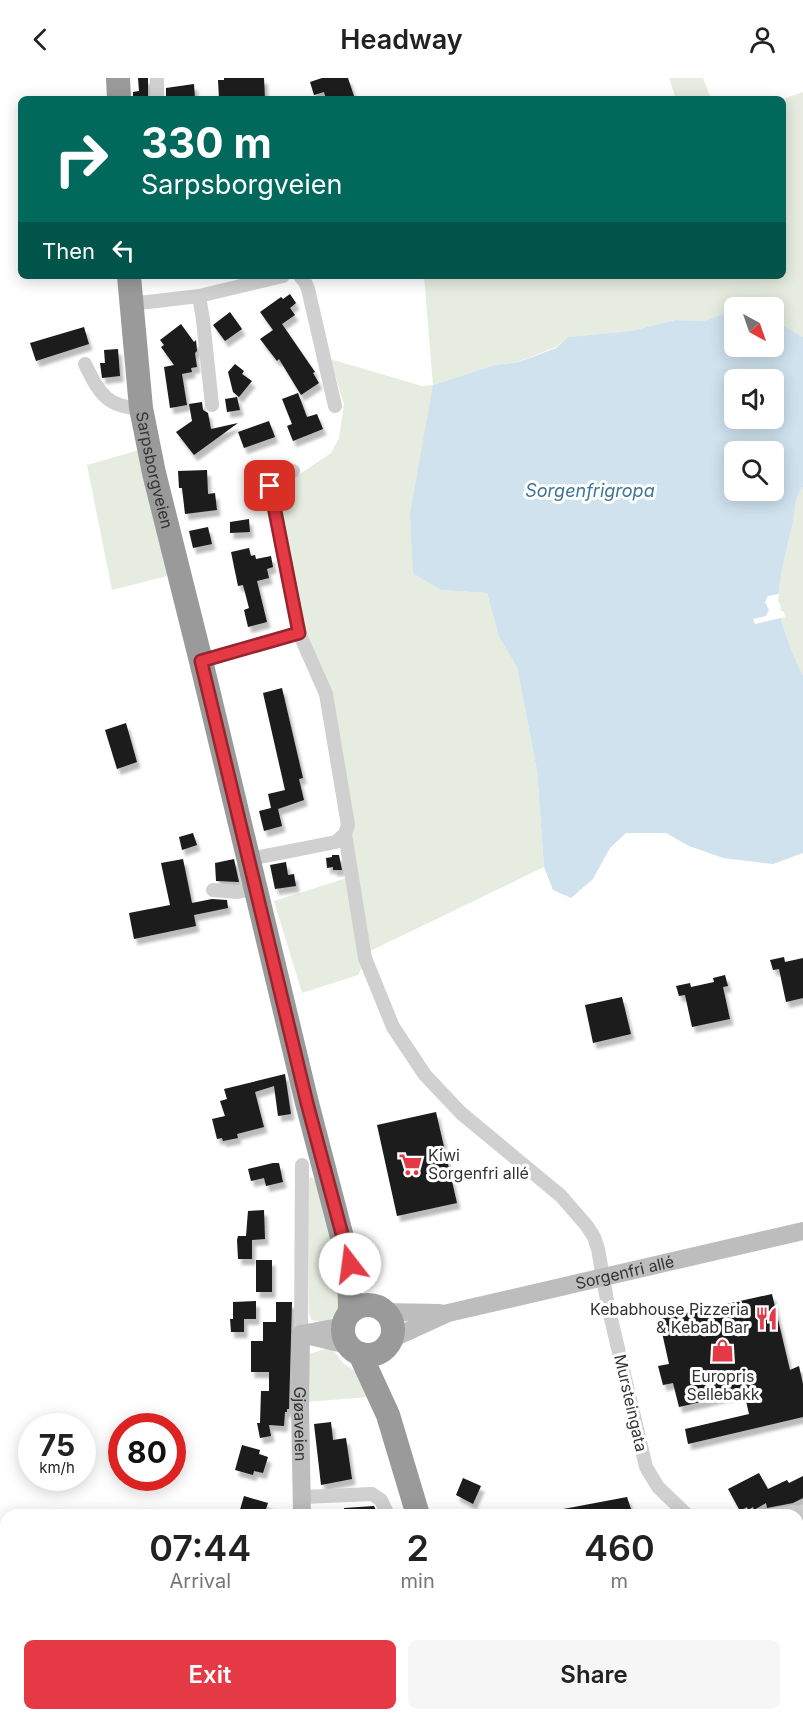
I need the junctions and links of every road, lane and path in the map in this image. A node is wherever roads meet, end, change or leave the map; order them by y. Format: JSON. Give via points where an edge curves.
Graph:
{"nodes":[{"id":1,"x":118,"y":78,"type":"edge"},
{"id":2,"x":157,"y":78,"type":"edge"},
{"id":3,"x":119,"y":96,"type":"edge"},
{"id":4,"x":157,"y":96,"type":"edge"},
{"id":5,"x":129,"y":279,"type":"edge"},
{"id":6,"x":270,"y":279,"type":"edge"},
{"id":7,"x":302,"y":279,"type":"edge"},
{"id":8,"x":199,"y":296,"type":"junction"},
{"id":9,"x":131,"y":304,"type":"junction"},
{"id":10,"x":85,"y":364,"type":"dead end"},
{"id":11,"x":212,"y":405,"type":"dead end"},
{"id":12,"x":335,"y":406,"type":"dead end"},
{"id":13,"x":141,"y":408,"type":"junction"},
{"id":14,"x":293,"y":471,"type":"dead end"},
{"id":15,"x":299,"y":633,"type":"junction"},
{"id":16,"x":201,"y":661,"type":"junction"},
{"id":17,"x":345,"y":834,"type":"junction"},
{"id":18,"x":249,"y":859,"type":"junction"},
{"id":19,"x":256,"y":888,"type":"junction"},
{"id":20,"x":213,"y":890,"type":"dead end"},
{"id":21,"x":302,"y":1165,"type":"dead end"},
{"id":22,"x":803,"y":1231,"type":"edge"},
{"id":23,"x":350,"y":1264,"type":"junction"},
{"id":24,"x":603,"y":1277,"type":"junction"},
{"id":25,"x":379,"y":1309,"type":"junction"},
{"id":26,"x":448,"y":1313,"type":"junction"},
{"id":27,"x":301,"y":1334,"type":"junction"},
{"id":28,"x":362,"y":1338,"type":"junction"},
{"id":29,"x":303,"y":1506,"type":"edge"},
{"id":30,"x":385,"y":1509,"type":"edge"},
{"id":31,"x":416,"y":1509,"type":"edge"},
{"id":32,"x":681,"y":1509,"type":"edge"}],
"edges":[{"from":1,"to":3,"type":"highway"},
{"from":2,"to":4,"type":"street"},
{"from":5,"to":9,"type":"highway","name":"Sarpsborgveien"},
{"from":6,"to":8,"type":"street"},
{"from":7,"to":12,"type":"street"},
{"from":8,"to":9,"type":"street"},
{"from":8,"to":11,"type":"street"},
{"from":9,"to":13,"type":"highway","name":"Sarpsborgveien"},
{"from":10,"to":13,"type":"street","via":[[99,392],[112,403]]},
{"from":13,"to":16,"type":"highway","name":"Sarpsborgveien"},
{"from":14,"to":15,"type":"street","via":[[270,486]]},
{"from":15,"to":16,"type":"street"},
{"from":15,"to":17,"type":"street","via":[[326,694],[348,825]]},
{"from":16,"to":18,"type":"highway","name":"Sarpsborgveien"},
{"from":17,"to":18,"type":"street","via":[[336,842]]},
{"from":17,"to":24,"type":"street","name":"Mursteingata","via":[[365,958],[393,1027],[425,1075],[461,1113],[561,1196],[587,1227],[598,1249]]},
{"from":18,"to":19,"type":"highway","name":"Sarpsborgveien"},
{"from":19,"to":20,"type":"street","via":[[237,892]]},
{"from":19,"to":23,"type":"highway","name":"Sarpsborgveien"},
{"from":21,"to":27,"type":"street","name":"Gjøaveien"},
{"from":22,"to":24,"type":"street","name":"Sorgenfri allé"},
{"from":23,"to":25,"type":"highway","name":"Sarpsborgveien"},
{"from":23,"to":28,"type":"highway","name":"Sarpsborgveien"},
{"from":24,"to":26,"type":"street","name":"Sorgenfri allé"},
{"from":24,"to":32,"type":"street","name":"Mursteingata","via":[[646,1467],[658,1487]]},
{"from":25,"to":26,"type":"street"},
{"from":25,"to":28,"type":"highway","via":[[358,1308]]},
{"from":25,"to":28,"type":"highway","name":"Sarpsborgveien","via":[[392,1323]]},
{"from":26,"to":28,"type":"street"},
{"from":27,"to":28,"type":"street"},
{"from":27,"to":29,"type":"street","name":"Gjøaveien"},
{"from":28,"to":31,"type":"highway","name":"Sarpsborgveien"},
{"from":29,"to":30,"type":"street","via":[[372,1494]]}]}
